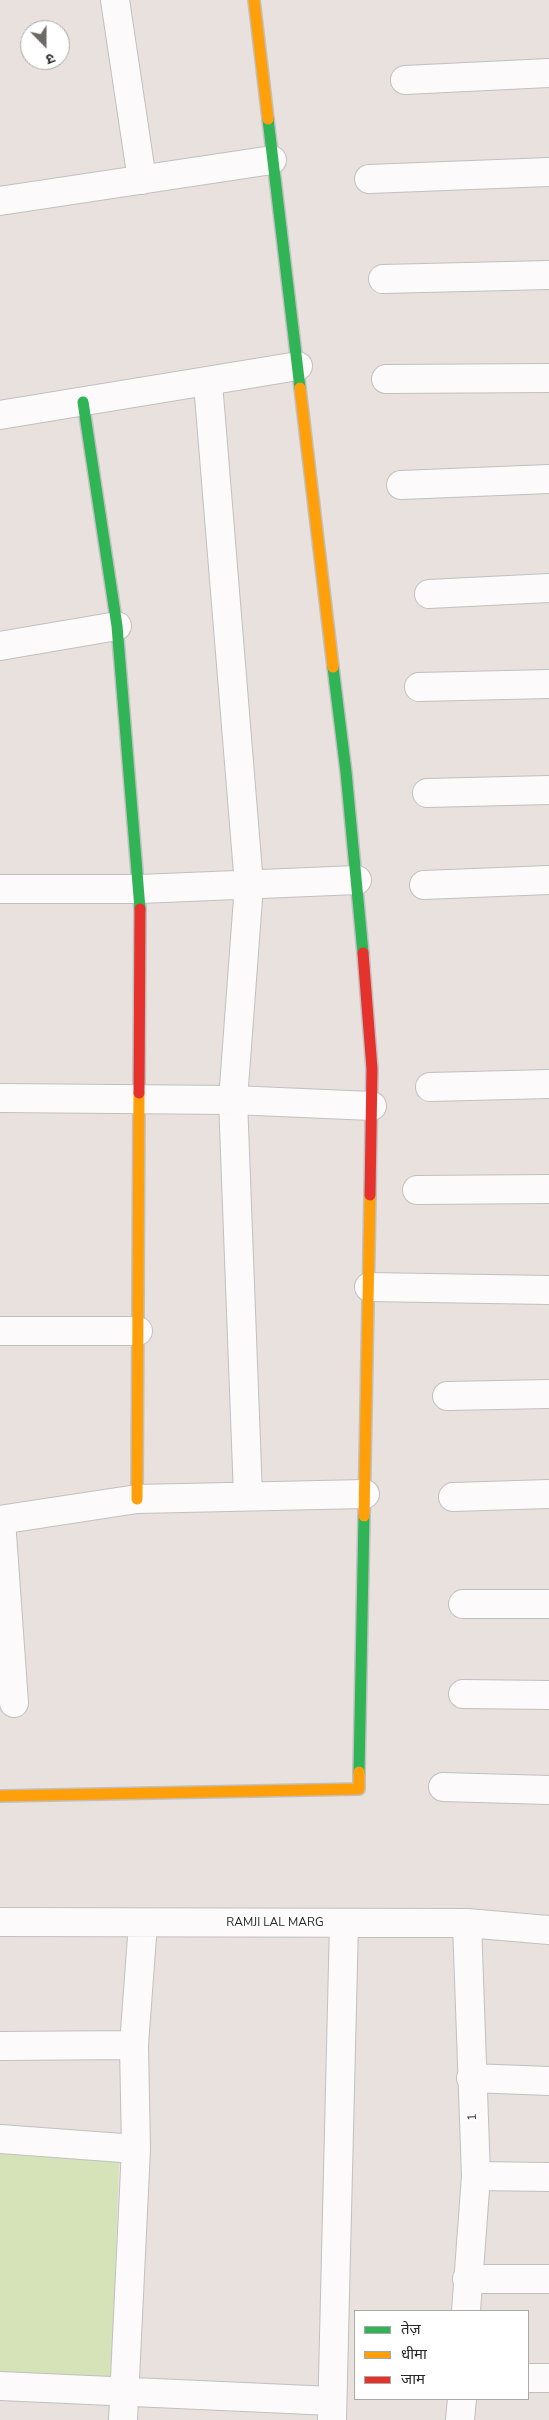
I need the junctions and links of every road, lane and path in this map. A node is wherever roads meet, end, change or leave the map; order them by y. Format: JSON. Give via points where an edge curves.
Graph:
{"nodes":[{"id":1,"x":115,"y":0,"type":"edge"},
{"id":2,"x":254,"y":0,"type":"edge"},
{"id":3,"x":549,"y":73,"type":"edge"},
{"id":4,"x":404,"y":80,"type":"dead end"},
{"id":5,"x":272,"y":160,"type":"junction"},
{"id":6,"x":549,"y":172,"type":"edge"},
{"id":7,"x":369,"y":179,"type":"dead end"},
{"id":8,"x":142,"y":180,"type":"junction"},
{"id":9,"x":0,"y":201,"type":"edge"},
{"id":10,"x":549,"y":275,"type":"edge"},
{"id":11,"x":383,"y":279,"type":"dead end"},
{"id":12,"x":298,"y":366,"type":"junction"},
{"id":13,"x":549,"y":378,"type":"edge"},
{"id":14,"x":386,"y":379,"type":"dead end"},
{"id":15,"x":208,"y":383,"type":"junction"},
{"id":16,"x":84,"y":402,"type":"junction"},
{"id":17,"x":0,"y":416,"type":"edge"},
{"id":18,"x":549,"y":479,"type":"edge"},
{"id":19,"x":401,"y":485,"type":"dead end"},
{"id":20,"x":549,"y":588,"type":"edge"},
{"id":21,"x":429,"y":594,"type":"dead end"},
{"id":22,"x":117,"y":626,"type":"junction"},
{"id":23,"x":0,"y":646,"type":"edge"},
{"id":24,"x":549,"y":684,"type":"edge"},
{"id":25,"x":418,"y":687,"type":"dead end"},
{"id":26,"x":549,"y":790,"type":"edge"},
{"id":27,"x":427,"y":793,"type":"dead end"},
{"id":28,"x":357,"y":880,"type":"junction"},
{"id":29,"x":549,"y":880,"type":"edge"},
{"id":30,"x":249,"y":885,"type":"junction"},
{"id":31,"x":424,"y":885,"type":"dead end"},
{"id":32,"x":0,"y":889,"type":"edge"},
{"id":33,"x":140,"y":889,"type":"junction"},
{"id":34,"x":549,"y":1084,"type":"edge"},
{"id":35,"x":430,"y":1087,"type":"dead end"},
{"id":36,"x":0,"y":1098,"type":"edge"},
{"id":37,"x":141,"y":1100,"type":"junction"},
{"id":38,"x":233,"y":1100,"type":"junction"},
{"id":39,"x":372,"y":1106,"type":"junction"},
{"id":40,"x":549,"y":1189,"type":"edge"},
{"id":41,"x":417,"y":1190,"type":"dead end"},
{"id":42,"x":369,"y":1287,"type":"junction"},
{"id":43,"x":549,"y":1290,"type":"edge"},
{"id":44,"x":0,"y":1331,"type":"edge"},
{"id":45,"x":138,"y":1331,"type":"junction"},
{"id":46,"x":549,"y":1394,"type":"edge"},
{"id":47,"x":447,"y":1396,"type":"dead end"},
{"id":48,"x":365,"y":1494,"type":"junction"},
{"id":49,"x":549,"y":1494,"type":"edge"},
{"id":50,"x":248,"y":1496,"type":"junction"},
{"id":51,"x":453,"y":1497,"type":"dead end"},
{"id":52,"x":137,"y":1499,"type":"junction"},
{"id":53,"x":1,"y":1520,"type":"edge"},
{"id":54,"x":463,"y":1604,"type":"dead end"},
{"id":55,"x":549,"y":1604,"type":"edge"},
{"id":56,"x":462,"y":1694,"type":"dead end"},
{"id":57,"x":549,"y":1695,"type":"edge"},
{"id":58,"x":14,"y":1703,"type":"dead end"},
{"id":59,"x":443,"y":1787,"type":"dead end"},
{"id":60,"x":549,"y":1790,"type":"edge"},
{"id":61,"x":0,"y":1796,"type":"edge"},
{"id":62,"x":0,"y":1922,"type":"edge"},
{"id":63,"x":143,"y":1922,"type":"junction"},
{"id":64,"x":344,"y":1923,"type":"junction"},
{"id":65,"x":467,"y":1923,"type":"junction"},
{"id":66,"x":549,"y":1930,"type":"edge"},
{"id":67,"x":134,"y":2045,"type":"junction"},
{"id":68,"x":0,"y":2046,"type":"edge"},
{"id":69,"x":471,"y":2078,"type":"junction"},
{"id":70,"x":549,"y":2081,"type":"edge"},
{"id":71,"x":0,"y":2139,"type":"edge"},
{"id":72,"x":136,"y":2149,"type":"junction"},
{"id":73,"x":476,"y":2176,"type":"junction"},
{"id":74,"x":549,"y":2177,"type":"edge"},
{"id":75,"x":467,"y":2279,"type":"junction"},
{"id":76,"x":549,"y":2280,"type":"edge"},
{"id":77,"x":466,"y":2310,"type":"edge"},
{"id":78,"x":529,"y":2378,"type":"edge"},
{"id":79,"x":549,"y":2378,"type":"edge"},
{"id":80,"x":0,"y":2386,"type":"edge"},
{"id":81,"x":125,"y":2392,"type":"junction"},
{"id":82,"x":462,"y":2400,"type":"edge"},
{"id":83,"x":332,"y":2411,"type":"edge"},
{"id":84,"x":123,"y":2420,"type":"edge"},
{"id":85,"x":460,"y":2420,"type":"edge"}],
"edges":[{"from":1,"to":8,"type":"street"},
{"from":2,"to":5,"type":"street"},
{"from":3,"to":4,"type":"street"},
{"from":5,"to":8,"type":"street"},
{"from":5,"to":12,"type":"street"},
{"from":6,"to":7,"type":"street"},
{"from":8,"to":9,"type":"street"},
{"from":10,"to":11,"type":"street"},
{"from":12,"to":15,"type":"street"},
{"from":12,"to":28,"type":"street"},
{"from":13,"to":14,"type":"street"},
{"from":15,"to":16,"type":"street"},
{"from":15,"to":30,"type":"street"},
{"from":16,"to":17,"type":"street"},
{"from":16,"to":22,"type":"street"},
{"from":18,"to":19,"type":"street"},
{"from":20,"to":21,"type":"street"},
{"from":22,"to":23,"type":"street"},
{"from":22,"to":33,"type":"street"},
{"from":24,"to":25,"type":"street"},
{"from":26,"to":27,"type":"street"},
{"from":28,"to":30,"type":"street"},
{"from":28,"to":39,"type":"street"},
{"from":29,"to":31,"type":"street"},
{"from":30,"to":33,"type":"street"},
{"from":30,"to":38,"type":"street"},
{"from":32,"to":33,"type":"street"},
{"from":33,"to":37,"type":"street"},
{"from":34,"to":35,"type":"street"},
{"from":36,"to":37,"type":"street"},
{"from":37,"to":38,"type":"street"},
{"from":37,"to":45,"type":"street"},
{"from":38,"to":39,"type":"street"},
{"from":38,"to":50,"type":"street"},
{"from":39,"to":42,"type":"street"},
{"from":40,"to":41,"type":"street"},
{"from":42,"to":43,"type":"street"},
{"from":42,"to":48,"type":"street"},
{"from":44,"to":45,"type":"street"},
{"from":45,"to":52,"type":"street"},
{"from":46,"to":47,"type":"street"},
{"from":48,"to":50,"type":"street"},
{"from":48,"to":61,"type":"street","via":[[359,1789]]},
{"from":49,"to":51,"type":"street"},
{"from":50,"to":52,"type":"street"},
{"from":52,"to":53,"type":"street"},
{"from":53,"to":58,"type":"street"},
{"from":54,"to":55,"type":"street"},
{"from":56,"to":57,"type":"street"},
{"from":59,"to":60,"type":"street"},
{"from":62,"to":63,"type":"street","name":"RAMJI LAL MARG"},
{"from":63,"to":64,"type":"street","name":"RAMJI LAL MARG"},
{"from":63,"to":67,"type":"street"},
{"from":64,"to":65,"type":"street","name":"RAMJI LAL MARG"},
{"from":64,"to":83,"type":"street"},
{"from":65,"to":66,"type":"street","name":"RAMJI LAL MARG"},
{"from":65,"to":69,"type":"street","name":"1"},
{"from":67,"to":68,"type":"street"},
{"from":67,"to":72,"type":"street"},
{"from":69,"to":70,"type":"street"},
{"from":69,"to":73,"type":"street","name":"1"},
{"from":71,"to":72,"type":"street"},
{"from":72,"to":81,"type":"street"},
{"from":73,"to":74,"type":"street"},
{"from":73,"to":75,"type":"street","name":"1"},
{"from":75,"to":76,"type":"street"},
{"from":75,"to":77,"type":"street","name":"1"},
{"from":78,"to":79,"type":"street"},
{"from":80,"to":81,"type":"street"},
{"from":81,"to":83,"type":"street"},
{"from":81,"to":84,"type":"street"},
{"from":82,"to":85,"type":"street"}]}
